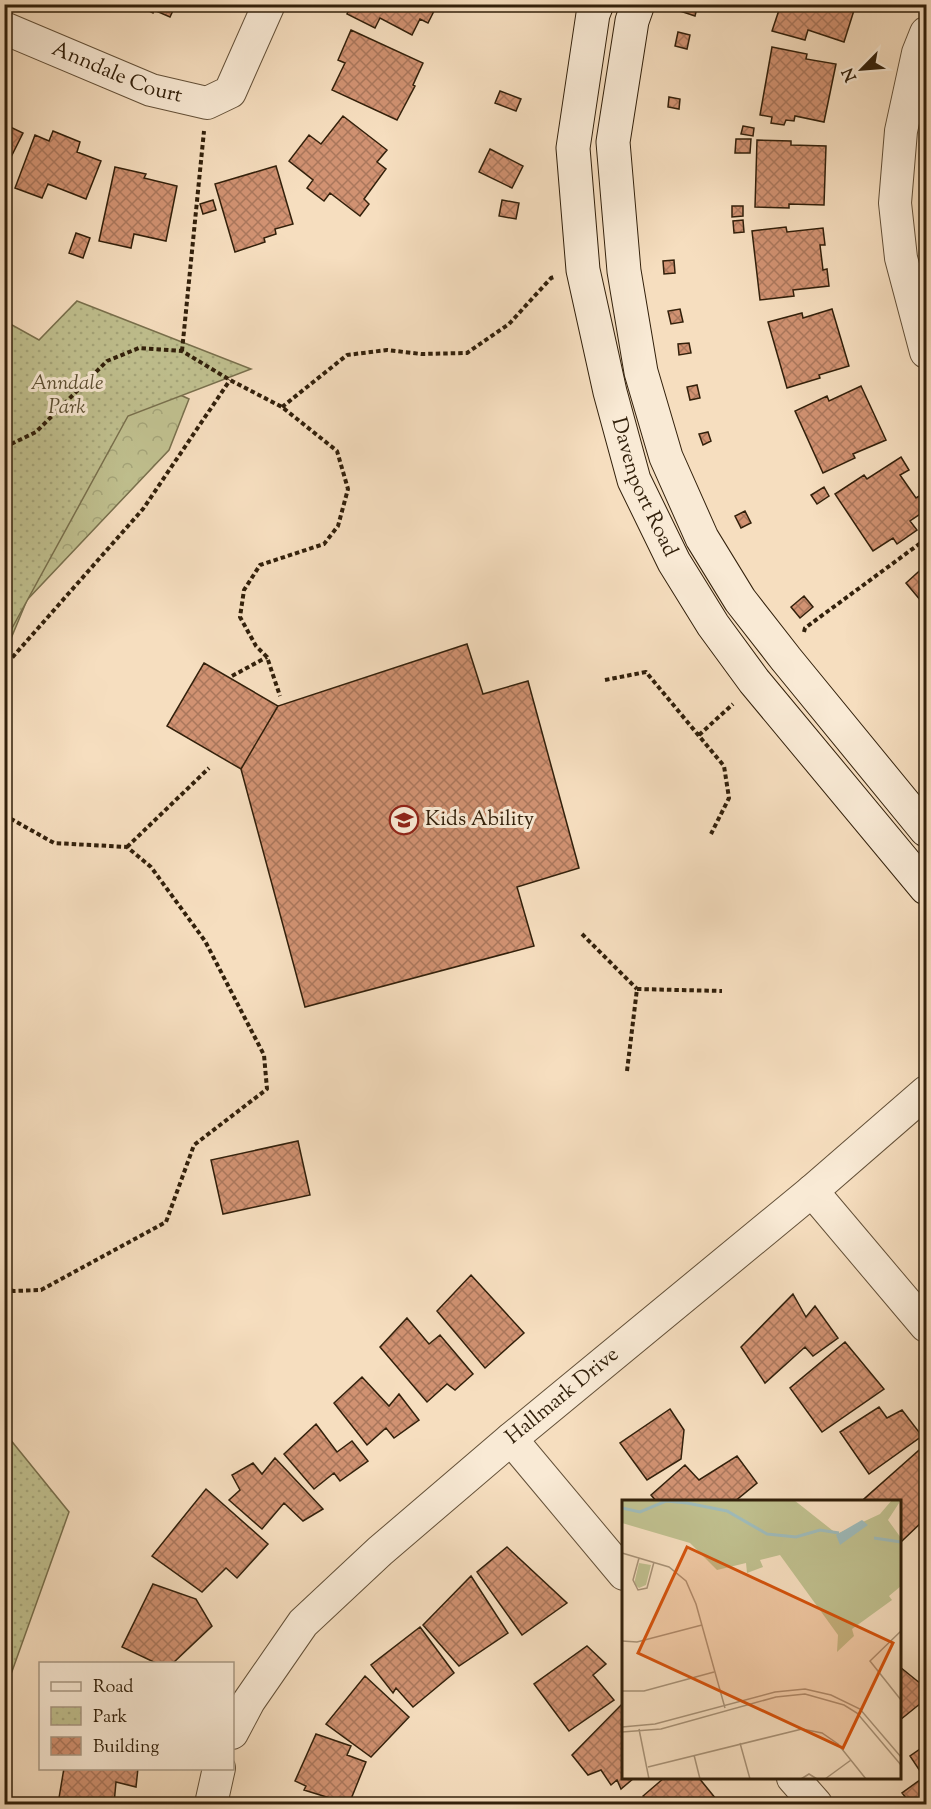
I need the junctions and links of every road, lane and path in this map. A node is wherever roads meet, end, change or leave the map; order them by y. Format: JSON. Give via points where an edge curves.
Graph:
{"nodes":[{"id":1,"x":269,"y":4,"type":"edge"},
{"id":2,"x":597,"y":4,"type":"edge"},
{"id":3,"x":638,"y":4,"type":"edge"},
{"id":4,"x":4,"y":28,"type":"edge"},
{"id":5,"x":927,"y":33,"type":"edge"},
{"id":6,"x":218,"y":98,"type":"junction"},
{"id":7,"x":551,"y":278,"type":"dead end"},
{"id":8,"x":182,"y":351,"type":"junction"},
{"id":9,"x":927,"y":352,"type":"edge"},
{"id":10,"x":230,"y":380,"type":"junction"},
{"id":11,"x":282,"y":407,"type":"junction"},
{"id":12,"x":4,"y":446,"type":"edge"},
{"id":13,"x":927,"y":539,"type":"edge"},
{"id":14,"x":805,"y":628,"type":"dead end"},
{"id":15,"x":267,"y":657,"type":"junction"},
{"id":16,"x":232,"y":676,"type":"dead end"},
{"id":17,"x":4,"y":678,"type":"edge"},
{"id":18,"x":605,"y":680,"type":"dead end"},
{"id":19,"x":280,"y":696,"type":"dead end"},
{"id":20,"x":737,"y":698,"type":"dead end"},
{"id":21,"x":699,"y":735,"type":"junction"},
{"id":22,"x":209,"y":768,"type":"dead end"},
{"id":23,"x":4,"y":815,"type":"edge"},
{"id":24,"x":927,"y":830,"type":"edge"},
{"id":25,"x":711,"y":834,"type":"dead end"},
{"id":26,"x":127,"y":847,"type":"junction"},
{"id":27,"x":927,"y":888,"type":"edge"},
{"id":28,"x":582,"y":934,"type":"dead end"},
{"id":29,"x":637,"y":989,"type":"junction"},
{"id":30,"x":722,"y":991,"type":"dead end"},
{"id":31,"x":627,"y":1071,"type":"dead end"},
{"id":32,"x":927,"y":1092,"type":"edge"},
{"id":33,"x":812,"y":1191,"type":"junction"},
{"id":34,"x":4,"y":1284,"type":"edge"},
{"id":35,"x":927,"y":1326,"type":"edge"},
{"id":36,"x":511,"y":1439,"type":"junction"},
{"id":37,"x":622,"y":1572,"type":"edge"},
{"id":38,"x":234,"y":1729,"type":"edge"},
{"id":39,"x":219,"y":1770,"type":"edge"},
{"id":40,"x":794,"y":1779,"type":"edge"},
{"id":41,"x":211,"y":1804,"type":"edge"},
{"id":42,"x":816,"y":1804,"type":"edge"}],
"edges":[{"from":1,"to":6,"type":"street"},
{"from":2,"to":27,"type":"street","name":"Davenport Road","via":[[573,148],[583,270],[634,480],[674,562],[713,625],[754,681]]},
{"from":3,"to":24,"type":"street","name":"Davenport Road","via":[[614,142],[624,271],[641,372],[666,457],[702,538],[740,600]]},
{"from":4,"to":6,"type":"street","name":"Anndale Court","via":[[151,90]]},
{"from":5,"to":9,"type":"street","via":[[918,54],[901,131],[895,203],[901,258]]},
{"from":6,"to":8,"type":"path"},
{"from":7,"to":11,"type":"path","via":[[509,324],[467,353],[387,350],[347,356]]},
{"from":8,"to":10,"type":"path"},
{"from":8,"to":12,"type":"path","via":[[139,348],[107,361],[36,432]]},
{"from":10,"to":11,"type":"path"},
{"from":10,"to":17,"type":"path","via":[[143,509],[10,660]]},
{"from":11,"to":15,"type":"path","via":[[337,451],[348,489],[338,526],[324,544],[260,565],[244,590],[240,617]]},
{"from":13,"to":14,"type":"path"},
{"from":15,"to":16,"type":"path"},
{"from":15,"to":19,"type":"path"},
{"from":18,"to":21,"type":"path","via":[[646,672]]},
{"from":20,"to":21,"type":"path"},
{"from":21,"to":25,"type":"path","via":[[724,766],[729,798]]},
{"from":22,"to":26,"type":"path"},
{"from":23,"to":26,"type":"path","via":[[54,843]]},
{"from":26,"to":34,"type":"path","via":[[151,867],[205,941],[264,1055],[267,1089],[194,1145],[166,1222],[41,1290],[13,1291]]},
{"from":28,"to":29,"type":"path"},
{"from":29,"to":30,"type":"path"},
{"from":29,"to":31,"type":"path"},
{"from":32,"to":33,"type":"street","name":"Hallmark Drive"},
{"from":33,"to":35,"type":"street"},
{"from":33,"to":36,"type":"street","name":"Hallmark Drive"},
{"from":36,"to":37,"type":"street"},
{"from":36,"to":38,"type":"street","name":"Hallmark Drive","via":[[303,1623]]},
{"from":39,"to":41,"type":"street"},
{"from":40,"to":42,"type":"street"}]}
